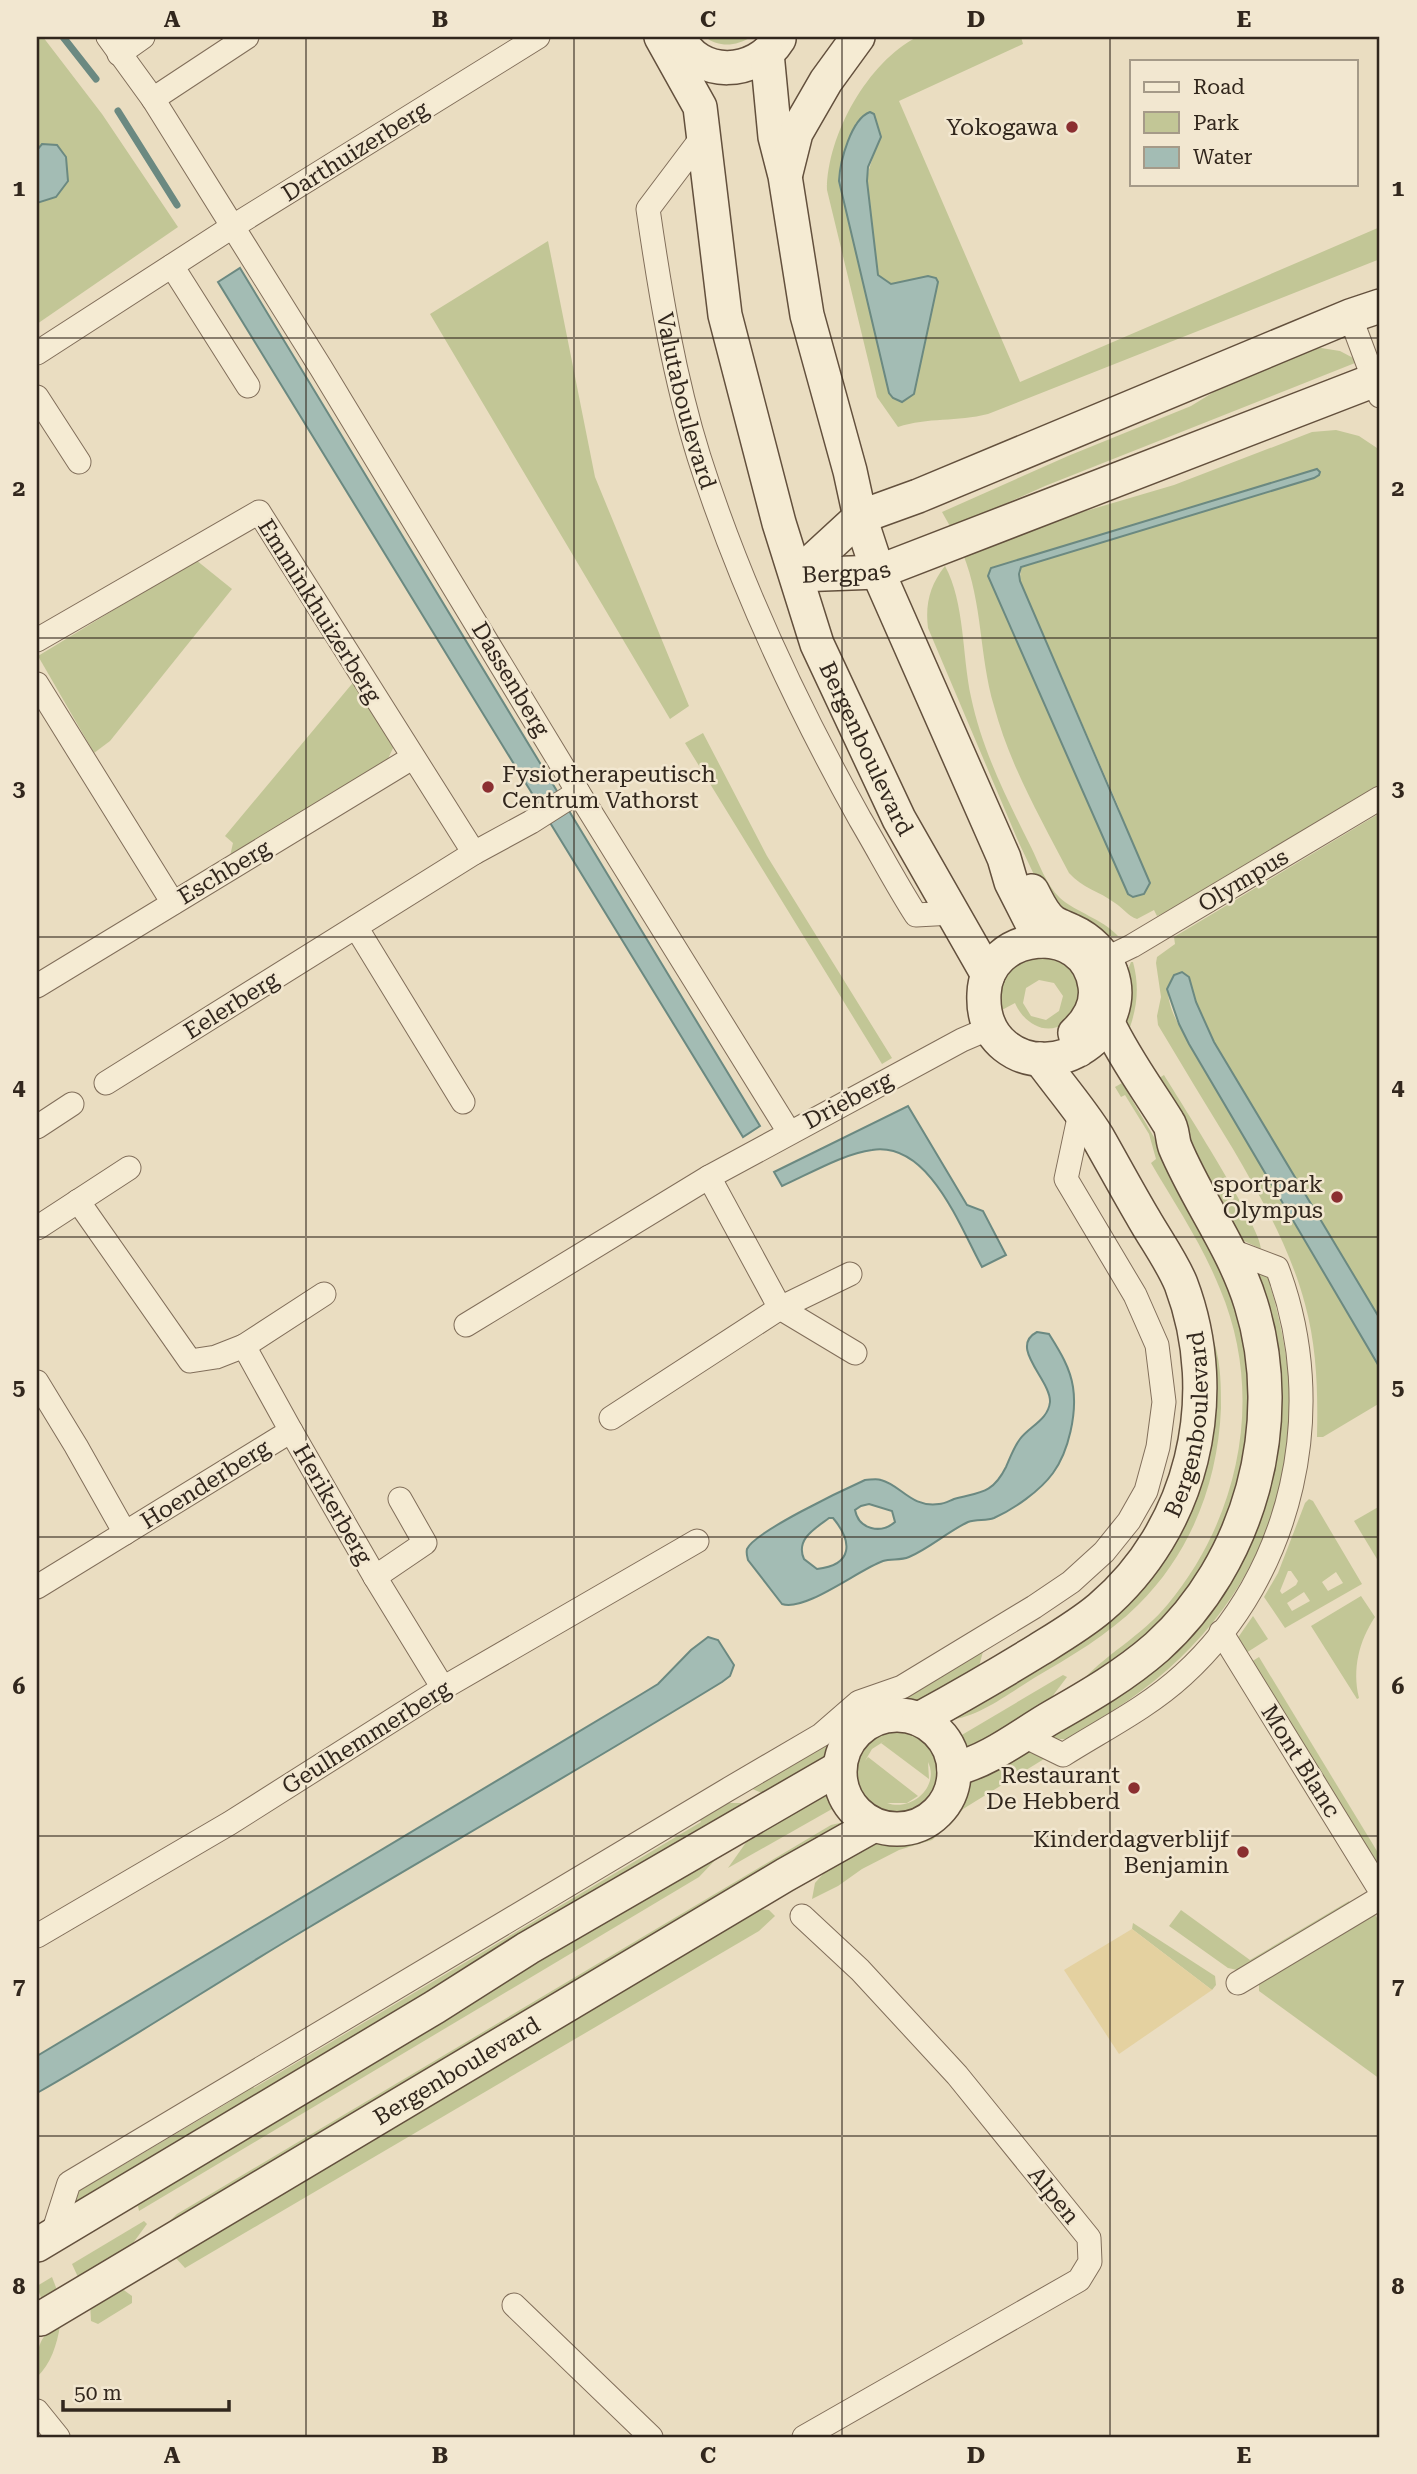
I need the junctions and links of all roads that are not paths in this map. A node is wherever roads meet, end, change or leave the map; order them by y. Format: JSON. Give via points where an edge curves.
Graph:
{"nodes":[{"id":1,"x":143,"y":37,"type":"edge"},
{"id":2,"x":247,"y":37,"type":"edge"},
{"id":3,"x":538,"y":37,"type":"edge"},
{"id":4,"x":661,"y":37,"type":"edge"},
{"id":5,"x":679,"y":37,"type":"edge"},
{"id":6,"x":858,"y":37,"type":"edge"},
{"id":7,"x":113,"y":45,"type":"edge"},
{"id":8,"x":774,"y":45,"type":"edge"},
{"id":9,"x":692,"y":67,"type":"junction"},
{"id":10,"x":153,"y":99,"type":"junction"},
{"id":11,"x":701,"y":121,"type":"junction"},
{"id":12,"x":785,"y":176,"type":"junction"},
{"id":13,"x":232,"y":227,"type":"junction"},
{"id":14,"x":172,"y":266,"type":"junction"},
{"id":15,"x":1365,"y":311,"type":"edge"},
{"id":16,"x":37,"y":353,"type":"edge"},
{"id":17,"x":1378,"y":385,"type":"edge"},
{"id":18,"x":248,"y":386,"type":"dead end"},
{"id":19,"x":37,"y":397,"type":"edge"},
{"id":20,"x":79,"y":462,"type":"dead end"},
{"id":21,"x":860,"y":517,"type":"junction"},
{"id":22,"x":878,"y":572,"type":"junction"},
{"id":23,"x":797,"y":575,"type":"junction"},
{"id":24,"x":37,"y":640,"type":"edge"},
{"id":25,"x":783,"y":670,"type":"joint"},
{"id":26,"x":37,"y":684,"type":"edge"},
{"id":27,"x":412,"y":758,"type":"junction"},
{"id":28,"x":579,"y":792,"type":"junction"},
{"id":29,"x":1380,"y":798,"type":"edge"},
{"id":30,"x":474,"y":853,"type":"junction"},
{"id":31,"x":173,"y":903,"type":"junction"},
{"id":32,"x":953,"y":914,"type":"junction"},
{"id":33,"x":356,"y":927,"type":"junction"},
{"id":34,"x":1051,"y":934,"type":"junction"},
{"id":35,"x":1097,"y":962,"type":"junction"},
{"id":36,"x":988,"y":975,"type":"junction"},
{"id":37,"x":37,"y":986,"type":"edge"},
{"id":38,"x":990,"y":1028,"type":"junction"},
{"id":39,"x":1090,"y":1031,"type":"junction"},
{"id":40,"x":1040,"y":1059,"type":"junction"},
{"id":41,"x":106,"y":1083,"type":"dead end"},
{"id":42,"x":463,"y":1102,"type":"dead end"},
{"id":43,"x":72,"y":1104,"type":"dead end"},
{"id":44,"x":1080,"y":1113,"type":"junction"},
{"id":45,"x":37,"y":1127,"type":"edge"},
{"id":46,"x":789,"y":1132,"type":"junction"},
{"id":47,"x":129,"y":1168,"type":"dead end"},
{"id":48,"x":709,"y":1177,"type":"junction"},
{"id":49,"x":78,"y":1201,"type":"junction"},
{"id":50,"x":37,"y":1227,"type":"edge"},
{"id":51,"x":1227,"y":1249,"type":"junction"},
{"id":52,"x":850,"y":1274,"type":"dead end"},
{"id":53,"x":324,"y":1294,"type":"dead end"},
{"id":54,"x":780,"y":1308,"type":"junction"},
{"id":55,"x":466,"y":1325,"type":"dead end"},
{"id":56,"x":244,"y":1346,"type":"junction"},
{"id":57,"x":855,"y":1353,"type":"dead end"},
{"id":58,"x":37,"y":1382,"type":"edge"},
{"id":59,"x":45,"y":1415,"type":"edge"},
{"id":60,"x":611,"y":1418,"type":"dead end"},
{"id":61,"x":290,"y":1431,"type":"junction"},
{"id":62,"x":400,"y":1499,"type":"dead end"},
{"id":63,"x":125,"y":1533,"type":"junction"},
{"id":64,"x":698,"y":1541,"type":"dead end"},
{"id":65,"x":375,"y":1577,"type":"junction"},
{"id":66,"x":37,"y":1587,"type":"edge"},
{"id":67,"x":997,"y":1629,"type":"junction"},
{"id":68,"x":1221,"y":1632,"type":"junction"},
{"id":69,"x":988,"y":1681,"type":"junction"},
{"id":70,"x":443,"y":1688,"type":"junction"},
{"id":71,"x":919,"y":1719,"type":"junction"},
{"id":72,"x":1022,"y":1735,"type":"junction"},
{"id":73,"x":839,"y":1768,"type":"junction"},
{"id":74,"x":954,"y":1769,"type":"junction"},
{"id":75,"x":727,"y":1790,"type":"junction"},
{"id":76,"x":777,"y":1804,"type":"junction"},
{"id":77,"x":874,"y":1825,"type":"junction"},
{"id":78,"x":1380,"y":1890,"type":"edge"},
{"id":79,"x":1380,"y":1898,"type":"edge"},
{"id":80,"x":802,"y":1916,"type":"dead end"},
{"id":81,"x":37,"y":1936,"type":"edge"},
{"id":82,"x":1238,"y":1983,"type":"dead end"},
{"id":83,"x":44,"y":2240,"type":"edge"},
{"id":84,"x":514,"y":2305,"type":"dead end"},
{"id":85,"x":38,"y":2317,"type":"edge"},
{"id":86,"x":37,"y":2411,"type":"edge"},
{"id":87,"x":58,"y":2437,"type":"edge"},
{"id":88,"x":651,"y":2437,"type":"edge"},
{"id":89,"x":803,"y":2437,"type":"edge"}],
"edges":[{"from":1,"to":7,"type":"street"},
{"from":2,"to":10,"type":"street"},
{"from":3,"to":13,"type":"street","name":"Darthuizerberg"},
{"from":4,"to":9,"type":"main road","via":[[671,57]]},
{"from":5,"to":9,"type":"main road"},
{"from":6,"to":12,"type":"main road","via":[[825,81],[796,132]]},
{"from":7,"to":10,"type":"street","name":"Dassenberg"},
{"from":8,"to":9,"type":"main road","via":[[750,63],[729,68]]},
{"from":8,"to":12,"type":"main road","via":[[775,137]]},
{"from":9,"to":11,"type":"main road"},
{"from":10,"to":13,"type":"street","name":"Dassenberg"},
{"from":11,"to":23,"type":"main road","via":[[725,315]]},
{"from":11,"to":25,"type":"street","name":"Valutaboulevard","via":[[648,209],[658,278],[699,457]]},
{"from":12,"to":21,"type":"main road","via":[[807,315]]},
{"from":13,"to":14,"type":"street","name":"Darthuizerberg"},
{"from":13,"to":28,"type":"street","name":"Dassenberg"},
{"from":14,"to":16,"type":"street","name":"Darthuizerberg"},
{"from":14,"to":18,"type":"street"},
{"from":15,"to":17,"type":"street"},
{"from":15,"to":21,"type":"main road","name":"Bergpas"},
{"from":17,"to":22,"type":"main road","name":"Bergpas"},
{"from":19,"to":20,"type":"street"},
{"from":21,"to":22,"type":"main road"},
{"from":21,"to":23,"type":"main road","name":"Bergpas"},
{"from":22,"to":23,"type":"main road","name":"Bergpas"},
{"from":22,"to":34,"type":"main road","via":[[1011,882]]},
{"from":23,"to":32,"type":"main road","name":"Bergenboulevard","via":[[823,656],[899,819]]},
{"from":24,"to":27,"type":"street","name":"Emminkhuizerberg","via":[[259,512]]},
{"from":25,"to":32,"type":"street","name":"Bergenboulevard","via":[[831,767],[916,915]]},
{"from":26,"to":31,"type":"street"},
{"from":27,"to":30,"type":"street","name":"Emminkhuizerberg"},
{"from":27,"to":31,"type":"street","name":"Eschberg"},
{"from":28,"to":30,"type":"street","name":"Eelerberg"},
{"from":28,"to":46,"type":"street","name":"Dassenberg"},
{"from":29,"to":35,"type":"street","name":"Olympus","via":[[1132,946]]},
{"from":30,"to":33,"type":"street","name":"Eelerberg"},
{"from":31,"to":37,"type":"street","name":"Eschberg"},
{"from":32,"to":36,"type":"main road","name":"Bergenboulevard"},
{"from":33,"to":41,"type":"street","name":"Eelerberg"},
{"from":33,"to":42,"type":"street"},
{"from":34,"to":35,"type":"main road","via":[[1055,942]]},
{"from":34,"to":36,"type":"main road","via":[[1005,953]]},
{"from":35,"to":39,"type":"main road","via":[[1115,984],[1115,998]]},
{"from":36,"to":38,"type":"main road","via":[[983,1007]]},
{"from":38,"to":39,"type":"main road","via":[[1008,1028],[1051,1042]]},
{"from":38,"to":40,"type":"main road","via":[[1008,1048]]},
{"from":38,"to":46,"type":"street","name":"Drieberg"},
{"from":39,"to":40,"type":"main road","via":[[1068,1055]]},
{"from":39,"to":51,"type":"main road","via":[[1158,1132],[1174,1145]]},
{"from":40,"to":44,"type":"main road","name":"Bergenboulevard"},
{"from":43,"to":45,"type":"street"},
{"from":44,"to":67,"type":"street","name":"Bergenboulevard","via":[[1066,1179],[1135,1295],[1157,1345],[1164,1402],[1158,1447],[1146,1491],[1104,1552],[1071,1581]]},
{"from":44,"to":69,"type":"main road","name":"Bergenboulevard","via":[[1180,1283],[1200,1376],[1196,1440],[1166,1528],[1119,1590],[1081,1623]]},
{"from":46,"to":48,"type":"street","name":"Drieberg"},
{"from":47,"to":49,"type":"street"},
{"from":48,"to":54,"type":"street"},
{"from":48,"to":55,"type":"street","name":"Drieberg"},
{"from":49,"to":50,"type":"street"},
{"from":49,"to":56,"type":"street","via":[[190,1361]]},
{"from":51,"to":68,"type":"street","via":[[1277,1268],[1295,1323],[1302,1393],[1295,1472],[1282,1524],[1261,1572]]},
{"from":51,"to":72,"type":"main road","via":[[1251,1302],[1266,1399],[1259,1465],[1240,1528],[1212,1582],[1159,1645],[1115,1680]]},
{"from":52,"to":54,"type":"street"},
{"from":53,"to":56,"type":"street"},
{"from":54,"to":57,"type":"street"},
{"from":54,"to":60,"type":"street"},
{"from":56,"to":61,"type":"street","name":"Hoenderberg"},
{"from":58,"to":59,"type":"street"},
{"from":59,"to":63,"type":"street","via":[[76,1446]]},
{"from":61,"to":63,"type":"street","name":"Hoenderberg"},
{"from":61,"to":65,"type":"street","name":"Herikerberg"},
{"from":62,"to":65,"type":"street","name":"Herikerberg","via":[[425,1543]]},
{"from":63,"to":66,"type":"street","name":"Hoenderberg"},
{"from":64,"to":70,"type":"street","name":"Geulhemmerberg"},
{"from":65,"to":70,"type":"street","name":"Herikerberg"},
{"from":67,"to":69,"type":"street"},
{"from":67,"to":75,"type":"street","name":"Bergenboulevard","via":[[895,1691],[859,1702],[821,1735]]},
{"from":68,"to":72,"type":"street","via":[[1185,1674],[1156,1698],[1063,1755]]},
{"from":68,"to":78,"type":"street","name":"Mont Blanc"},
{"from":69,"to":71,"type":"main road","name":"Bergenboulevard"},
{"from":70,"to":81,"type":"street","name":"Geulhemmerberg","via":[[230,1823]]},
{"from":71,"to":73,"type":"main road","via":[[895,1715],[869,1722],[849,1741]]},
{"from":71,"to":74,"type":"main road","via":[[942,1737]]},
{"from":72,"to":74,"type":"main road"},
{"from":73,"to":76,"type":"main road","name":"Bergenboulevard"},
{"from":73,"to":77,"type":"main road","via":[[850,1806]]},
{"from":74,"to":77,"type":"main road","via":[[948,1798],[928,1821],[898,1830]]},
{"from":75,"to":76,"type":"street"},
{"from":75,"to":83,"type":"street","name":"Bergenboulevard","via":[[69,2183]]},
{"from":76,"to":83,"type":"main road","name":"Bergenboulevard","via":[[528,1948]]},
{"from":77,"to":85,"type":"main road","name":"Bergenboulevard"},
{"from":79,"to":82,"type":"street"},
{"from":80,"to":89,"type":"street","name":"Alpen","via":[[860,1970],[957,2075],[1089,2238],[1090,2262],[1079,2280]]},
{"from":84,"to":88,"type":"street"},
{"from":86,"to":87,"type":"street"}]}
